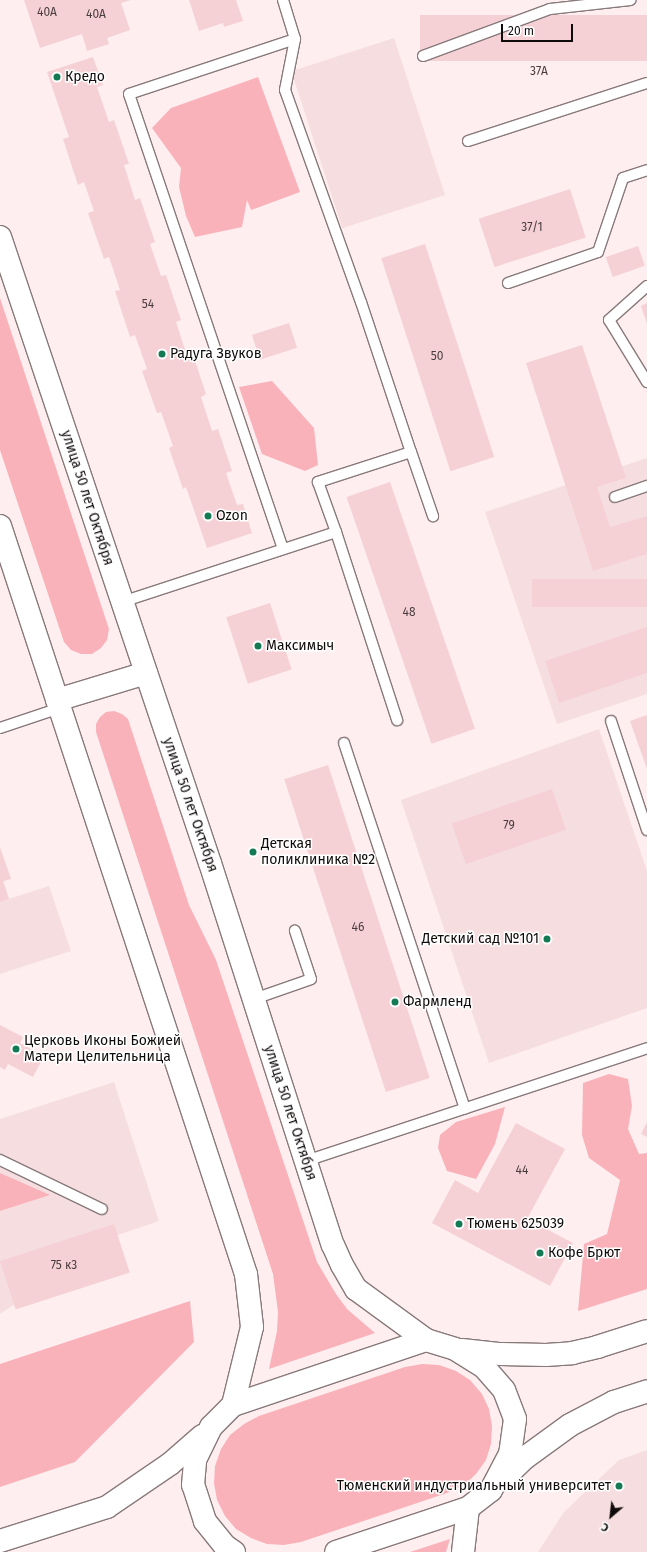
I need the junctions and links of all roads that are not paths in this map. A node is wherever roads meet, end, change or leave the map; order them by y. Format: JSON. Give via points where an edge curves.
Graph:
{"nodes":[{"id":1,"x":630,"y":0,"type":"edge"},
{"id":2,"x":286,"y":1,"type":"edge"},
{"id":3,"x":295,"y":39,"type":"junction"},
{"id":4,"x":423,"y":56,"type":"dead end"},
{"id":5,"x":647,"y":83,"type":"edge"},
{"id":6,"x":468,"y":141,"type":"dead end"},
{"id":7,"x":647,"y":170,"type":"edge"},
{"id":8,"x":0,"y":238,"type":"edge"},
{"id":9,"x":508,"y":283,"type":"dead end"},
{"id":10,"x":647,"y":286,"type":"edge"},
{"id":11,"x":647,"y":382,"type":"edge"},
{"id":12,"x":411,"y":452,"type":"junction"},
{"id":13,"x":647,"y":486,"type":"edge"},
{"id":14,"x":615,"y":497,"type":"dead end"},
{"id":15,"x":433,"y":516,"type":"dead end"},
{"id":16,"x":0,"y":526,"type":"edge"},
{"id":17,"x":336,"y":532,"type":"junction"},
{"id":18,"x":283,"y":549,"type":"junction"},
{"id":19,"x":122,"y":602,"type":"junction"},
{"id":20,"x":146,"y":673,"type":"junction"},
{"id":21,"x":58,"y":704,"type":"junction"},
{"id":22,"x":397,"y":720,"type":"dead end"},
{"id":23,"x":611,"y":721,"type":"dead end"},
{"id":24,"x":0,"y":728,"type":"edge"},
{"id":25,"x":344,"y":743,"type":"dead end"},
{"id":26,"x":647,"y":830,"type":"edge"},
{"id":27,"x":294,"y":931,"type":"dead end"},
{"id":28,"x":254,"y":999,"type":"junction"},
{"id":29,"x":647,"y":1048,"type":"edge"},
{"id":30,"x":465,"y":1109,"type":"junction"},
{"id":31,"x":0,"y":1160,"type":"edge"},
{"id":32,"x":306,"y":1161,"type":"junction"},
{"id":33,"x":102,"y":1209,"type":"dead end"},
{"id":34,"x":647,"y":1331,"type":"edge"},
{"id":35,"x":426,"y":1340,"type":"junction"},
{"id":36,"x":455,"y":1349,"type":"junction"},
{"id":37,"x":647,"y":1391,"type":"edge"},
{"id":38,"x":233,"y":1405,"type":"junction"},
{"id":39,"x":211,"y":1427,"type":"junction"},
{"id":40,"x":491,"y":1490,"type":"junction"},
{"id":41,"x":468,"y":1508,"type":"junction"},
{"id":42,"x":0,"y":1541,"type":"edge"},
{"id":43,"x":234,"y":1552,"type":"edge"},
{"id":44,"x":336,"y":1552,"type":"edge"},
{"id":45,"x":463,"y":1552,"type":"edge"}],
"edges":[{"from":1,"to":4,"type":"lane","via":[[550,10]]},
{"from":2,"to":3,"type":"lane"},
{"from":3,"to":12,"type":"lane","via":[[285,90],[361,302]]},
{"from":3,"to":18,"type":"lane","via":[[129,94]]},
{"from":5,"to":6,"type":"lane"},
{"from":7,"to":9,"type":"lane","via":[[623,178],[598,252]]},
{"from":8,"to":19,"type":"main road","name":"улица 50 лет Октября"},
{"from":10,"to":11,"type":"lane","via":[[609,320]]},
{"from":12,"to":15,"type":"lane"},
{"from":12,"to":17,"type":"lane","via":[[318,482]]},
{"from":13,"to":14,"type":"lane"},
{"from":16,"to":21,"type":"main road"},
{"from":17,"to":18,"type":"lane"},
{"from":17,"to":22,"type":"lane"},
{"from":18,"to":19,"type":"lane"},
{"from":19,"to":20,"type":"main road","name":"улица 50 лет Октября"},
{"from":20,"to":21,"type":"main road"},
{"from":20,"to":28,"type":"main road","name":"улица 50 лет Октября"},
{"from":21,"to":24,"type":"lane"},
{"from":21,"to":38,"type":"main road","via":[[246,1274],[252,1327]]},
{"from":23,"to":26,"type":"lane"},
{"from":25,"to":30,"type":"lane"},
{"from":27,"to":28,"type":"lane","via":[[311,979]]},
{"from":28,"to":32,"type":"main road","name":"улица 50 лет Октября"},
{"from":29,"to":30,"type":"lane"},
{"from":30,"to":32,"type":"lane"},
{"from":31,"to":33,"type":"lane"},
{"from":32,"to":35,"type":"main road","name":"улица 50 лет Октября","via":[[333,1245],[356,1289]]},
{"from":34,"to":36,"type":"main road","via":[[572,1353],[501,1354]]},
{"from":35,"to":36,"type":"main road","name":"улица 50 лет Октября"},
{"from":35,"to":38,"type":"main road"},
{"from":36,"to":40,"type":"main road","via":[[484,1367],[504,1390],[516,1419],[510,1454]]},
{"from":37,"to":40,"type":"main road","via":[[614,1402],[570,1425],[526,1458]]},
{"from":38,"to":39,"type":"main road"},
{"from":39,"to":42,"type":"main road","via":[[170,1464],[107,1507]]},
{"from":39,"to":43,"type":"main road","via":[[195,1460],[193,1485],[205,1521],[225,1546]]},
{"from":40,"to":41,"type":"main road"},
{"from":41,"to":44,"type":"main road"},
{"from":41,"to":45,"type":"main road"}]}
